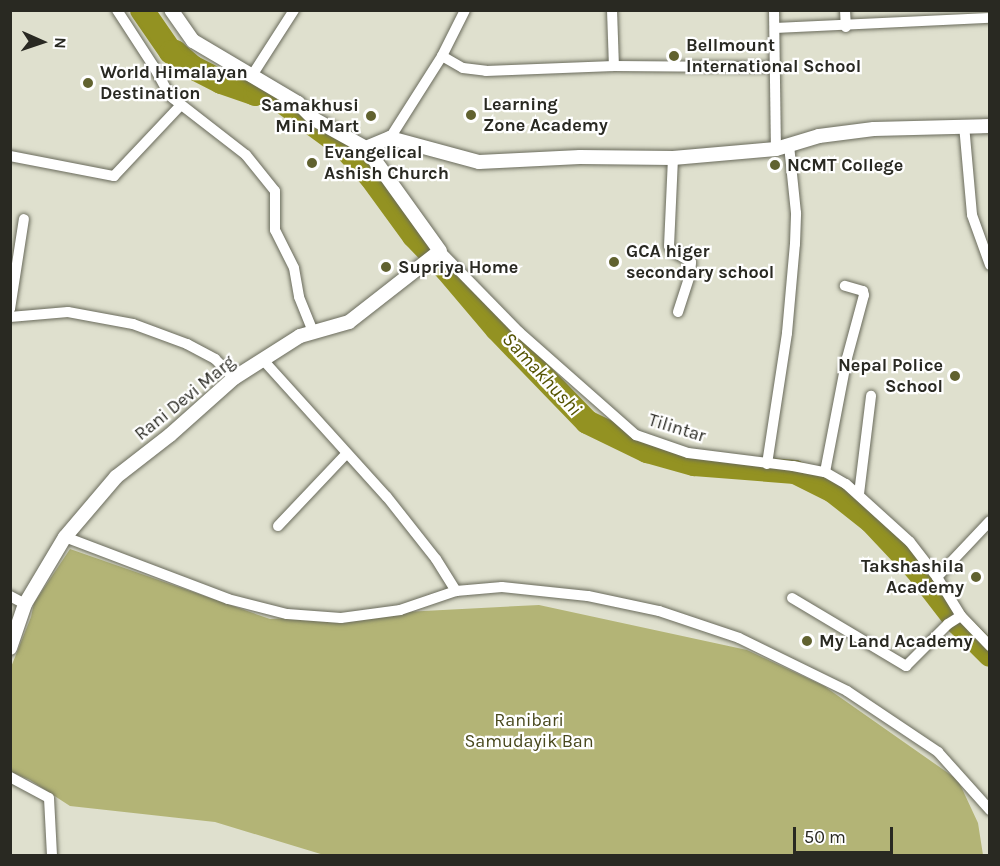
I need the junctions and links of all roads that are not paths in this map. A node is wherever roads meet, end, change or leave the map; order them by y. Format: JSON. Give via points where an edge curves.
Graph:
{"nodes":[{"id":1,"x":117,"y":10,"type":"edge"},
{"id":2,"x":171,"y":10,"type":"edge"},
{"id":3,"x":294,"y":10,"type":"edge"},
{"id":4,"x":465,"y":10,"type":"edge"},
{"id":5,"x":612,"y":10,"type":"edge"},
{"id":6,"x":774,"y":10,"type":"edge"},
{"id":7,"x":844,"y":10,"type":"edge"},
{"id":8,"x":907,"y":10,"type":"edge"},
{"id":9,"x":964,"y":15,"type":"edge"},
{"id":10,"x":990,"y":18,"type":"edge"},
{"id":11,"x":908,"y":23,"type":"junction"},
{"id":12,"x":846,"y":27,"type":"junction"},
{"id":13,"x":775,"y":28,"type":"junction"},
{"id":14,"x":442,"y":56,"type":"junction"},
{"id":15,"x":614,"y":66,"type":"junction"},
{"id":16,"x":777,"y":67,"type":"junction"},
{"id":17,"x":251,"y":77,"type":"junction"},
{"id":18,"x":180,"y":106,"type":"junction"},
{"id":19,"x":964,"y":126,"type":"junction"},
{"id":20,"x":990,"y":126,"type":"edge"},
{"id":21,"x":390,"y":138,"type":"junction"},
{"id":22,"x":783,"y":147,"type":"junction"},
{"id":23,"x":366,"y":148,"type":"junction"},
{"id":24,"x":10,"y":156,"type":"edge"},
{"id":25,"x":673,"y":158,"type":"junction"},
{"id":26,"x":24,"y":219,"type":"dead end"},
{"id":27,"x":440,"y":251,"type":"junction"},
{"id":28,"x":990,"y":265,"type":"edge"},
{"id":29,"x":845,"y":286,"type":"dead end"},
{"id":30,"x":10,"y":309,"type":"edge"},
{"id":31,"x":678,"y":312,"type":"dead end"},
{"id":32,"x":10,"y":317,"type":"edge"},
{"id":33,"x":312,"y":330,"type":"junction"},
{"id":34,"x":264,"y":361,"type":"junction"},
{"id":35,"x":234,"y":378,"type":"junction"},
{"id":36,"x":871,"y":396,"type":"dead end"},
{"id":37,"x":346,"y":454,"type":"junction"},
{"id":38,"x":767,"y":464,"type":"junction"},
{"id":39,"x":825,"y":472,"type":"junction"},
{"id":40,"x":859,"y":494,"type":"junction"},
{"id":41,"x":990,"y":521,"type":"edge"},
{"id":42,"x":278,"y":526,"type":"dead end"},
{"id":43,"x":65,"y":537,"type":"junction"},
{"id":44,"x":937,"y":577,"type":"junction"},
{"id":45,"x":456,"y":591,"type":"junction"},
{"id":46,"x":10,"y":596,"type":"edge"},
{"id":47,"x":792,"y":598,"type":"dead end"},
{"id":48,"x":25,"y":604,"type":"junction"},
{"id":49,"x":961,"y":616,"type":"junction"},
{"id":50,"x":990,"y":646,"type":"edge"},
{"id":51,"x":10,"y":648,"type":"edge"},
{"id":52,"x":10,"y":777,"type":"edge"},
{"id":53,"x":990,"y":810,"type":"edge"},
{"id":54,"x":52,"y":855,"type":"edge"}],
"edges":[{"from":1,"to":18,"type":"street"},
{"from":2,"to":17,"type":"street","via":[[193,41]]},
{"from":3,"to":17,"type":"street"},
{"from":4,"to":14,"type":"street"},
{"from":5,"to":15,"type":"street"},
{"from":6,"to":13,"type":"street"},
{"from":7,"to":12,"type":"street"},
{"from":8,"to":11,"type":"street"},
{"from":9,"to":10,"type":"street"},
{"from":9,"to":11,"type":"street"},
{"from":11,"to":12,"type":"street"},
{"from":12,"to":13,"type":"street"},
{"from":13,"to":16,"type":"street"},
{"from":14,"to":15,"type":"street","via":[[463,68],[486,70]]},
{"from":14,"to":21,"type":"street"},
{"from":15,"to":16,"type":"street"},
{"from":16,"to":22,"type":"street"},
{"from":17,"to":23,"type":"street"},
{"from":18,"to":24,"type":"street","via":[[114,176]]},
{"from":18,"to":33,"type":"street","via":[[246,155],[274,191],[275,230],[294,268],[299,297]]},
{"from":19,"to":20,"type":"street"},
{"from":19,"to":22,"type":"street","via":[[874,129],[819,136]]},
{"from":19,"to":28,"type":"street","via":[[972,215]]},
{"from":21,"to":23,"type":"street"},
{"from":21,"to":25,"type":"street","via":[[479,162]]},
{"from":22,"to":25,"type":"street"},
{"from":22,"to":38,"type":"street","via":[[796,213],[795,244],[787,333]]},
{"from":23,"to":27,"type":"street","name":"Tilintar"},
{"from":25,"to":31,"type":"street","via":[[669,246],[691,262]]},
{"from":26,"to":30,"type":"street"},
{"from":27,"to":33,"type":"street","name":"Rani Devi Marg","via":[[349,322]]},
{"from":27,"to":38,"type":"street","name":"Tilintar","via":[[519,332],[636,435],[688,453]]},
{"from":29,"to":39,"type":"street","via":[[863,291],[864,295],[847,358]]},
{"from":32,"to":35,"type":"street","via":[[68,312],[134,324],[215,359]]},
{"from":33,"to":34,"type":"street","name":"Rani Devi Marg"},
{"from":34,"to":35,"type":"street","name":"Rani Devi Marg"},
{"from":34,"to":37,"type":"street"},
{"from":35,"to":43,"type":"street","name":"Rani Devi Marg","via":[[116,477]]},
{"from":36,"to":40,"type":"street"},
{"from":37,"to":42,"type":"street"},
{"from":37,"to":45,"type":"street","via":[[387,497]]},
{"from":38,"to":39,"type":"street","name":"Tilintar"},
{"from":39,"to":40,"type":"street","name":"Tilintar"},
{"from":40,"to":44,"type":"street","name":"Tilintar","via":[[910,542]]},
{"from":41,"to":44,"type":"street"},
{"from":43,"to":45,"type":"street","via":[[228,599],[287,614],[341,618],[400,610]]},
{"from":43,"to":48,"type":"street","name":"Rani Devi Marg"},
{"from":44,"to":49,"type":"street","name":"Tilintar"},
{"from":45,"to":53,"type":"street","via":[[502,587],[588,596],[659,611],[739,638],[847,691],[938,752]]},
{"from":46,"to":48,"type":"street"},
{"from":47,"to":49,"type":"street","via":[[906,666]]},
{"from":48,"to":51,"type":"street","name":"Rani Devi Marg"},
{"from":49,"to":50,"type":"street","name":"Tilintar"},
{"from":52,"to":54,"type":"street","via":[[49,798]]}]}
